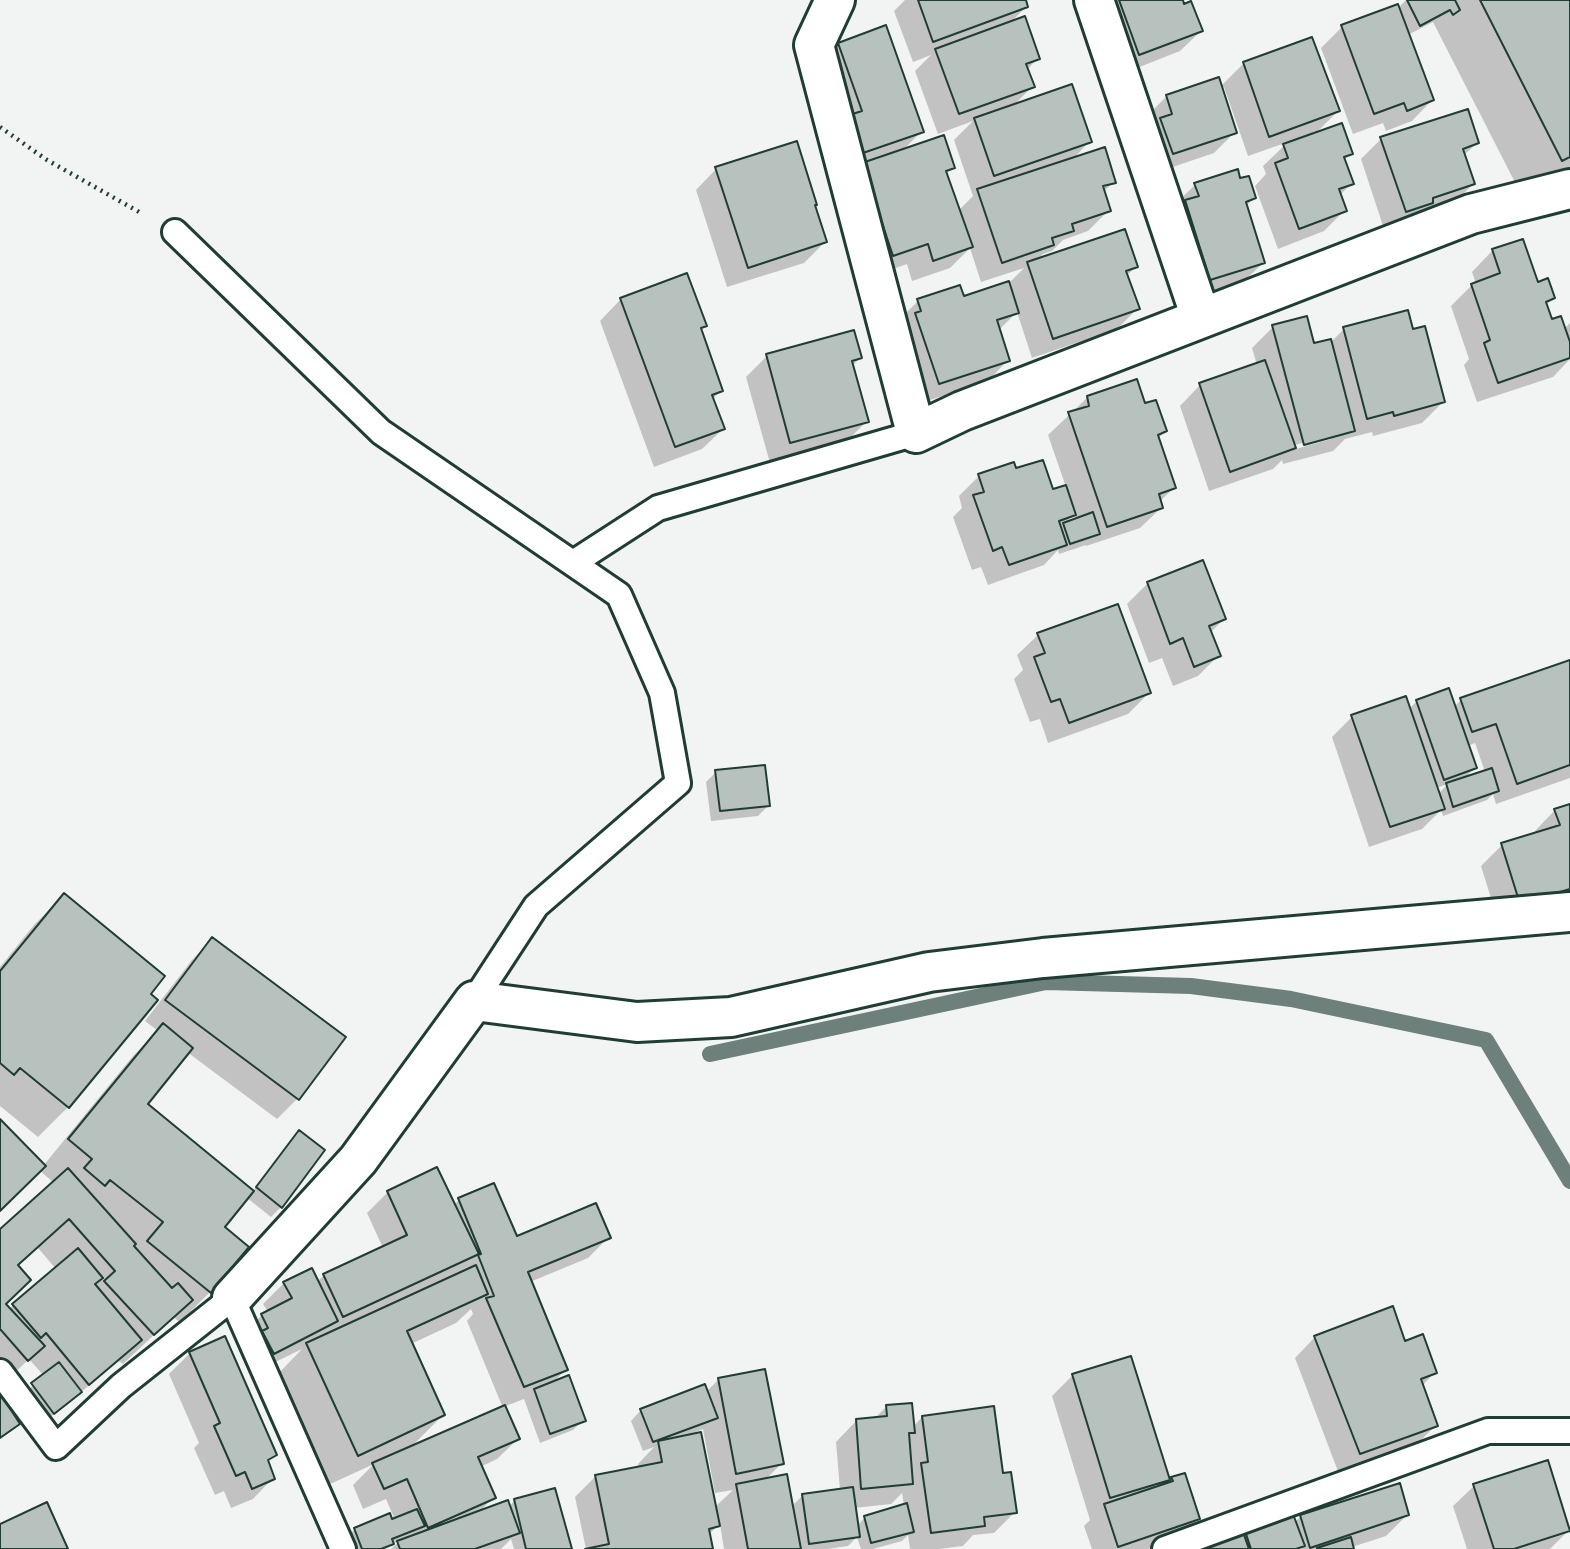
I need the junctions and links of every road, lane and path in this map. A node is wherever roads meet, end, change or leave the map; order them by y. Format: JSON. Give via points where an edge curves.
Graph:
{"nodes":[{"id":1,"x":835,"y":0,"type":"edge"},
{"id":2,"x":1094,"y":0,"type":"edge"},
{"id":3,"x":0,"y":127,"type":"edge"},
{"id":4,"x":1570,"y":189,"type":"edge"},
{"id":5,"x":175,"y":232,"type":"joint"},
{"id":6,"x":1201,"y":318,"type":"junction"},
{"id":7,"x":916,"y":433,"type":"junction"},
{"id":8,"x":573,"y":564,"type":"junction"},
{"id":9,"x":1570,"y":912,"type":"edge"},
{"id":10,"x":474,"y":1001,"type":"junction"},
{"id":11,"x":232,"y":1298,"type":"junction"},
{"id":12,"x":0,"y":1372,"type":"edge"},
{"id":13,"x":1570,"y":1431,"type":"edge"},
{"id":14,"x":343,"y":1549,"type":"edge"},
{"id":15,"x":1166,"y":1549,"type":"edge"}],
"edges":[{"from":1,"to":7,"type":"street","via":[[814,45]]},
{"from":2,"to":6,"type":"street"},
{"from":3,"to":5,"type":"path","via":[[47,160]]},
{"from":4,"to":6,"type":"street","via":[[1471,214]]},
{"from":5,"to":8,"type":"lane","via":[[381,432]]},
{"from":6,"to":7,"type":"street"},
{"from":7,"to":8,"type":"lane","via":[[658,508]]},
{"from":8,"to":10,"type":"lane","via":[[619,594],[662,693],[678,783],[536,906]]},
{"from":9,"to":10,"type":"street","via":[[929,972],[731,1017],[637,1022]]},
{"from":10,"to":11,"type":"street","via":[[358,1160]]},
{"from":11,"to":12,"type":"lane","via":[[121,1386],[56,1447]]},
{"from":11,"to":14,"type":"lane"},
{"from":13,"to":15,"type":"lane","via":[[1488,1431]]}]}
